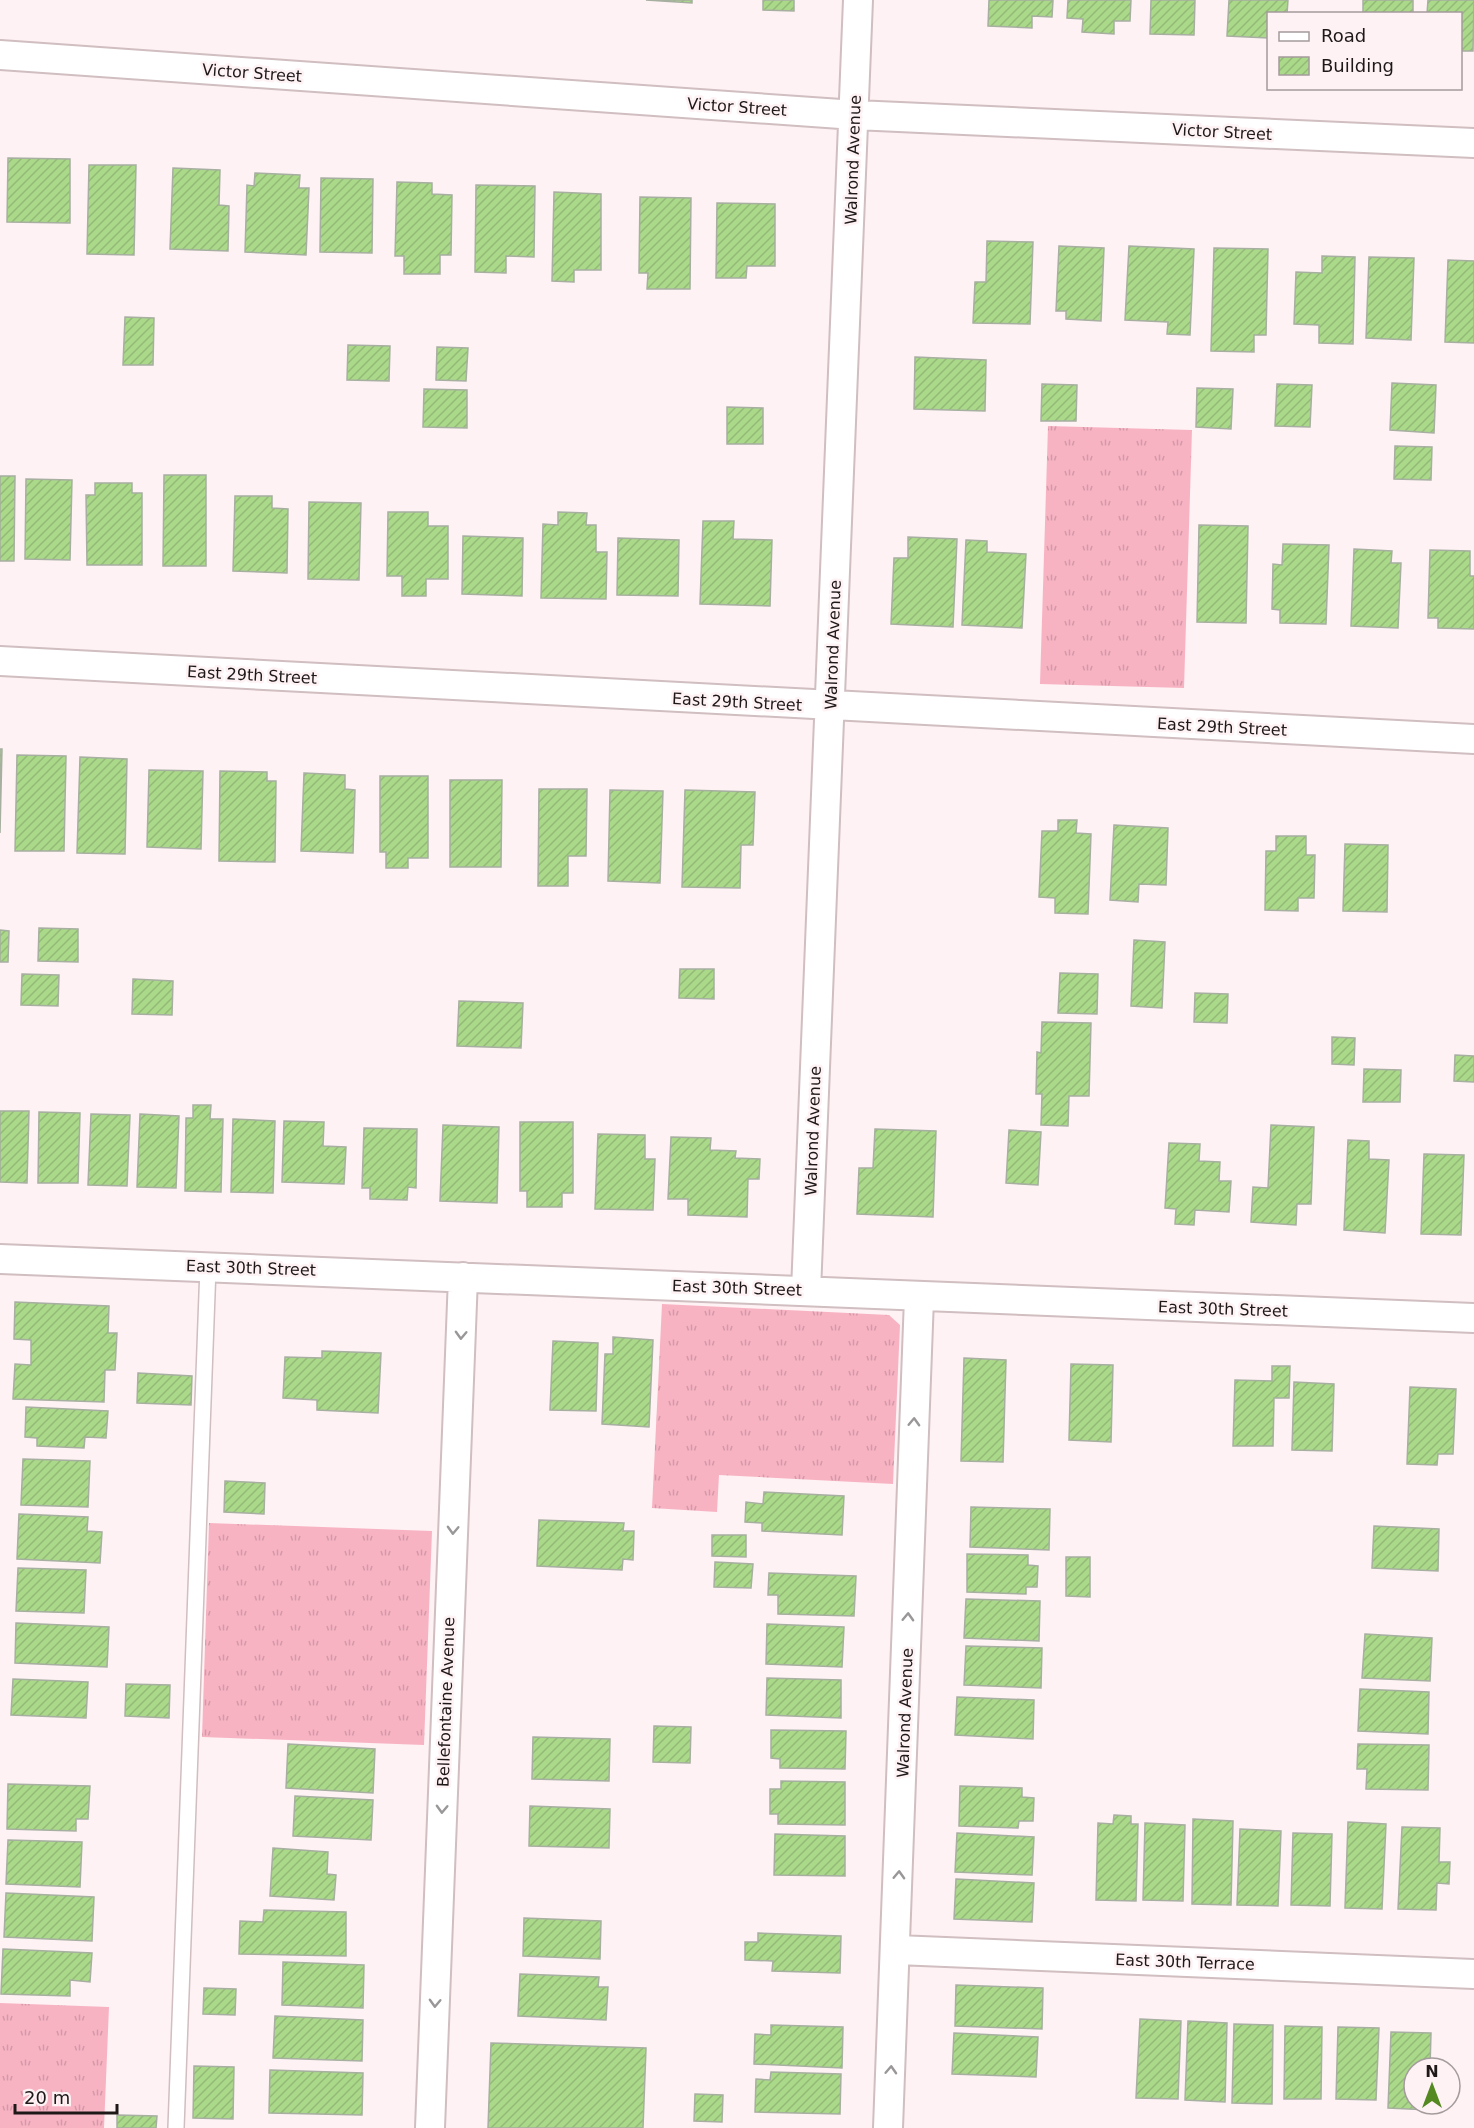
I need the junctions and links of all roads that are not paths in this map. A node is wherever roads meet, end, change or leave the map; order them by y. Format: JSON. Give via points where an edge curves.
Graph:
{"nodes":[{"id":1,"x":858,"y":0,"type":"edge"},
{"id":2,"x":0,"y":55,"type":"edge"},
{"id":3,"x":855,"y":115,"type":"junction"},
{"id":4,"x":1474,"y":143,"type":"edge"},
{"id":5,"x":0,"y":661,"type":"edge"},
{"id":6,"x":830,"y":707,"type":"junction"},
{"id":7,"x":1474,"y":739,"type":"edge"},
{"id":8,"x":0,"y":1259,"type":"edge"},
{"id":9,"x":208,"y":1267,"type":"junction"},
{"id":10,"x":463,"y":1276,"type":"junction"},
{"id":11,"x":806,"y":1291,"type":"junction"},
{"id":12,"x":919,"y":1298,"type":"junction"},
{"id":13,"x":1474,"y":1318,"type":"edge"},
{"id":14,"x":897,"y":1950,"type":"junction"},
{"id":15,"x":1474,"y":1974,"type":"edge"},
{"id":16,"x":176,"y":2128,"type":"edge"},
{"id":17,"x":430,"y":2128,"type":"edge"},
{"id":18,"x":888,"y":2128,"type":"edge"}],
"edges":[{"from":1,"to":3,"type":"street","name":"Walrond Avenue"},
{"from":2,"to":3,"type":"street","name":"Victor Street"},
{"from":3,"to":4,"type":"street","name":"Victor Street"},
{"from":3,"to":6,"type":"street","name":"Walrond Avenue"},
{"from":5,"to":6,"type":"street","name":"East 29th Street"},
{"from":6,"to":7,"type":"street","name":"East 29th Street"},
{"from":6,"to":11,"type":"street","name":"Walrond Avenue"},
{"from":8,"to":9,"type":"street","name":"East 30th Street"},
{"from":9,"to":10,"type":"street","name":"East 30th Street"},
{"from":9,"to":16,"type":"lane"},
{"from":10,"to":11,"type":"street","name":"East 30th Street"},
{"from":10,"to":17,"type":"street","name":"Bellefontaine Avenue","one_way":true},
{"from":11,"to":12,"type":"street","name":"East 30th Street"},
{"from":12,"to":13,"type":"street","name":"East 30th Street"},
{"from":14,"to":12,"type":"street","name":"Walrond Avenue","one_way":true},
{"from":14,"to":15,"type":"street","name":"East 30th Terrace"},
{"from":18,"to":14,"type":"street","name":"Walrond Avenue","one_way":true}]}
